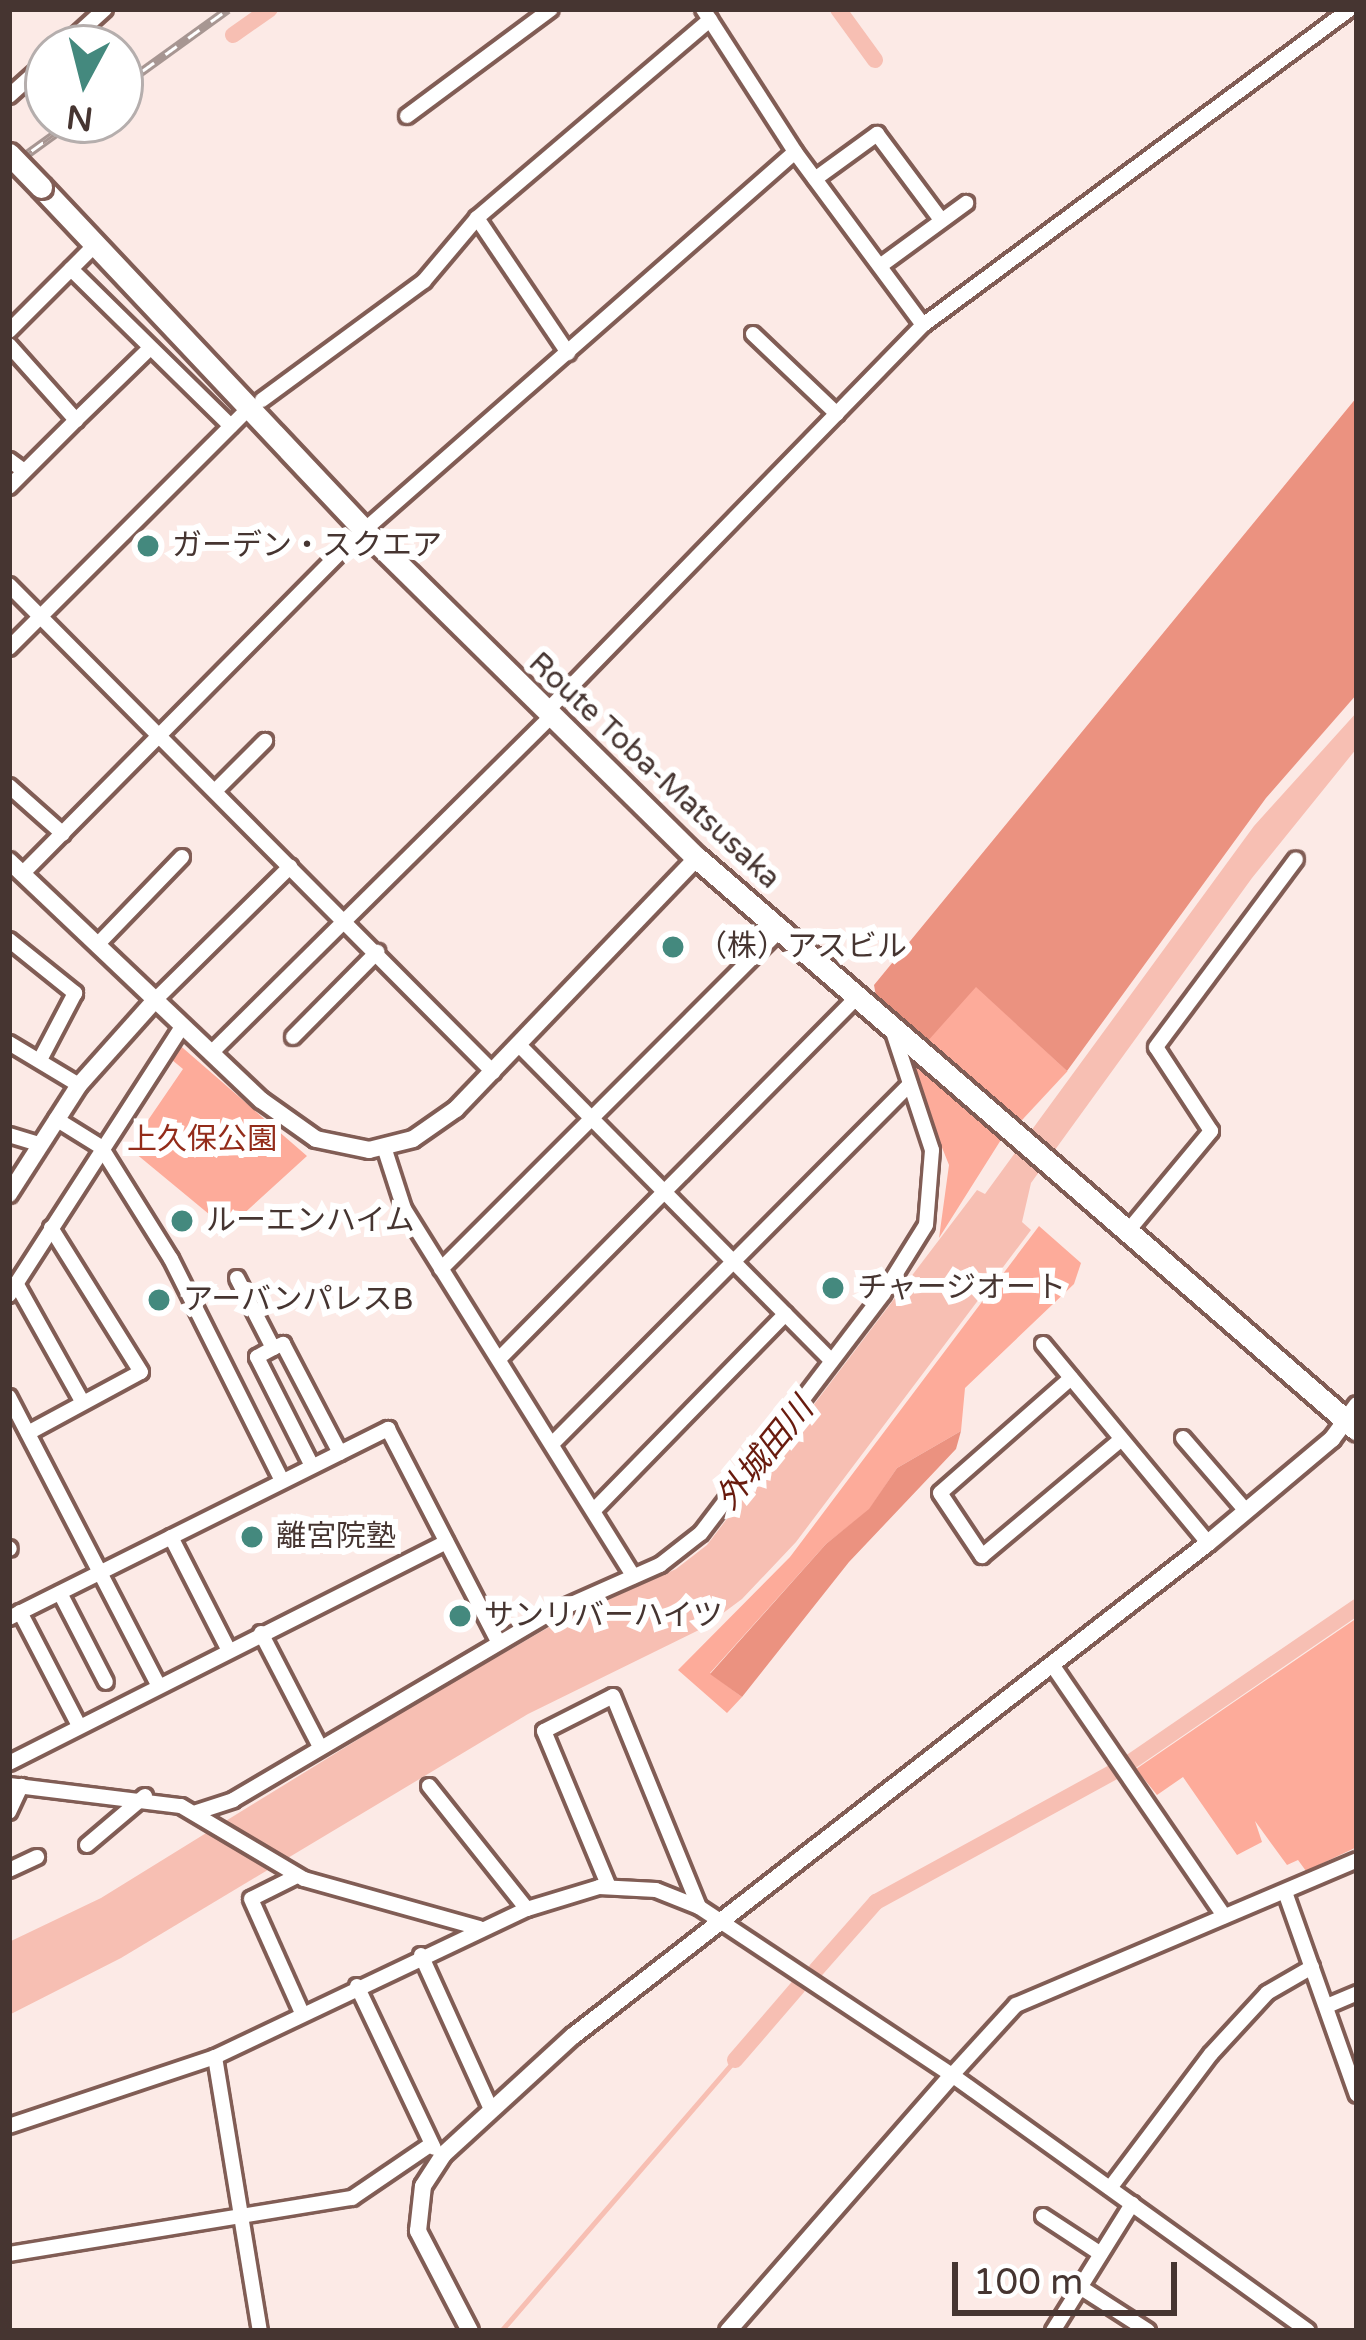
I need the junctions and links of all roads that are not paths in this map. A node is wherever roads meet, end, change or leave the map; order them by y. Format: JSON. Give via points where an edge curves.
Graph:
{"nodes":[{"id":1,"x":550,"y":9,"type":"edge"},
{"id":2,"x":1349,"y":9,"type":"edge"},
{"id":3,"x":707,"y":15,"type":"edge"},
{"id":4,"x":407,"y":116,"type":"dead end"},
{"id":5,"x":794,"y":152,"type":"junction"},
{"id":6,"x":9,"y":154,"type":"edge"},
{"id":7,"x":815,"y":179,"type":"junction"},
{"id":8,"x":966,"y":203,"type":"dead end"},
{"id":9,"x":477,"y":218,"type":"junction"},
{"id":10,"x":941,"y":220,"type":"junction"},
{"id":11,"x":88,"y":252,"type":"dead end"},
{"id":12,"x":880,"y":266,"type":"junction"},
{"id":13,"x":71,"y":269,"type":"junction"},
{"id":14,"x":13,"y":320,"type":"edge"},
{"id":15,"x":923,"y":325,"type":"junction"},
{"id":16,"x":753,"y":334,"type":"dead end"},
{"id":17,"x":9,"y":345,"type":"edge"},
{"id":18,"x":150,"y":348,"type":"junction"},
{"id":19,"x":568,"y":353,"type":"junction"},
{"id":20,"x":262,"y":400,"type":"dead end"},
{"id":21,"x":243,"y":414,"type":"dead end"},
{"id":22,"x":837,"y":414,"type":"junction"},
{"id":23,"x":76,"y":420,"type":"junction"},
{"id":24,"x":231,"y":426,"type":"junction"},
{"id":25,"x":9,"y":460,"type":"edge"},
{"id":26,"x":25,"y":472,"type":"junction"},
{"id":27,"x":9,"y":487,"type":"edge"},
{"id":28,"x":366,"y":532,"type":"junction"},
{"id":29,"x":9,"y":585,"type":"edge"},
{"id":30,"x":41,"y":616,"type":"junction"},
{"id":31,"x":9,"y":648,"type":"edge"},
{"id":32,"x":549,"y":714,"type":"junction"},
{"id":33,"x":161,"y":736,"type":"junction"},
{"id":34,"x":266,"y":741,"type":"dead end"},
{"id":35,"x":9,"y":786,"type":"edge"},
{"id":36,"x":215,"y":791,"type":"junction"},
{"id":37,"x":63,"y":834,"type":"junction"},
{"id":38,"x":182,"y":857,"type":"dead end"},
{"id":39,"x":697,"y":858,"type":"junction"},
{"id":40,"x":1296,"y":859,"type":"dead end"},
{"id":41,"x":290,"y":866,"type":"junction"},
{"id":42,"x":16,"y":867,"type":"edge"},
{"id":43,"x":345,"y":922,"type":"junction"},
{"id":44,"x":780,"y":930,"type":"junction"},
{"id":45,"x":9,"y":940,"type":"edge"},
{"id":46,"x":98,"y":944,"type":"junction"},
{"id":47,"x":377,"y":952,"type":"junction"},
{"id":48,"x":155,"y":1000,"type":"junction"},
{"id":49,"x":854,"y":1000,"type":"junction"},
{"id":50,"x":183,"y":1025,"type":"junction"},
{"id":51,"x":891,"y":1025,"type":"junction"},
{"id":52,"x":293,"y":1037,"type":"dead end"},
{"id":53,"x":9,"y":1043,"type":"edge"},
{"id":54,"x":519,"y":1045,"type":"junction"},
{"id":55,"x":212,"y":1052,"type":"junction"},
{"id":56,"x":40,"y":1060,"type":"junction"},
{"id":57,"x":493,"y":1072,"type":"junction"},
{"id":58,"x":910,"y":1084,"type":"junction"},
{"id":59,"x":79,"y":1085,"type":"junction"},
{"id":60,"x":592,"y":1118,"type":"junction"},
{"id":61,"x":56,"y":1119,"type":"junction"},
{"id":62,"x":9,"y":1136,"type":"edge"},
{"id":63,"x":39,"y":1144,"type":"junction"},
{"id":64,"x":101,"y":1148,"type":"junction"},
{"id":65,"x":385,"y":1150,"type":"junction"},
{"id":66,"x":665,"y":1191,"type":"junction"},
{"id":67,"x":9,"y":1194,"type":"edge"},
{"id":68,"x":51,"y":1228,"type":"junction"},
{"id":69,"x":1128,"y":1231,"type":"junction"},
{"id":70,"x":734,"y":1262,"type":"junction"},
{"id":71,"x":441,"y":1269,"type":"junction"},
{"id":72,"x":237,"y":1279,"type":"dead end"},
{"id":73,"x":13,"y":1289,"type":"edge"},
{"id":74,"x":785,"y":1314,"type":"junction"},
{"id":75,"x":1043,"y":1344,"type":"dead end"},
{"id":76,"x":273,"y":1348,"type":"junction"},
{"id":77,"x":500,"y":1358,"type":"junction"},
{"id":78,"x":831,"y":1360,"type":"junction"},
{"id":79,"x":1071,"y":1378,"type":"junction"},
{"id":80,"x":9,"y":1397,"type":"edge"},
{"id":81,"x":83,"y":1403,"type":"junction"},
{"id":82,"x":1354,"y":1419,"type":"edge"},
{"id":83,"x":28,"y":1433,"type":"junction"},
{"id":84,"x":1183,"y":1438,"type":"dead end"},
{"id":85,"x":1120,"y":1440,"type":"junction"},
{"id":86,"x":555,"y":1442,"type":"junction"},
{"id":87,"x":340,"y":1453,"type":"junction"},
{"id":88,"x":313,"y":1466,"type":"junction"},
{"id":89,"x":282,"y":1481,"type":"junction"},
{"id":90,"x":596,"y":1508,"type":"junction"},
{"id":91,"x":1246,"y":1511,"type":"junction"},
{"id":92,"x":171,"y":1537,"type":"junction"},
{"id":93,"x":446,"y":1542,"type":"junction"},
{"id":94,"x":1208,"y":1543,"type":"junction"},
{"id":95,"x":101,"y":1572,"type":"junction"},
{"id":96,"x":633,"y":1576,"type":"junction"},
{"id":97,"x":60,"y":1593,"type":"junction"},
{"id":98,"x":14,"y":1615,"type":"edge"},
{"id":99,"x":261,"y":1633,"type":"junction"},
{"id":100,"x":498,"y":1642,"type":"junction"},
{"id":101,"x":228,"y":1649,"type":"junction"},
{"id":102,"x":1053,"y":1666,"type":"junction"},
{"id":103,"x":106,"y":1682,"type":"dead end"},
{"id":104,"x":159,"y":1686,"type":"junction"},
{"id":105,"x":79,"y":1726,"type":"junction"},
{"id":106,"x":320,"y":1747,"type":"junction"},
{"id":107,"x":9,"y":1763,"type":"edge"},
{"id":108,"x":15,"y":1786,"type":"edge"},
{"id":109,"x":429,"y":1786,"type":"dead end"},
{"id":110,"x":146,"y":1796,"type":"junction"},
{"id":111,"x":9,"y":1812,"type":"edge"},
{"id":112,"x":202,"y":1815,"type":"junction"},
{"id":113,"x":86,"y":1845,"type":"dead end"},
{"id":114,"x":37,"y":1857,"type":"dead end"},
{"id":115,"x":1357,"y":1860,"type":"edge"},
{"id":116,"x":9,"y":1870,"type":"edge"},
{"id":117,"x":293,"y":1874,"type":"junction"},
{"id":118,"x":609,"y":1887,"type":"junction"},
{"id":119,"x":1285,"y":1892,"type":"junction"},
{"id":120,"x":700,"y":1907,"type":"junction"},
{"id":121,"x":526,"y":1909,"type":"junction"},
{"id":122,"x":1224,"y":1916,"type":"junction"},
{"id":123,"x":719,"y":1920,"type":"junction"},
{"id":124,"x":479,"y":1928,"type":"junction"},
{"id":125,"x":421,"y":1955,"type":"junction"},
{"id":126,"x":1312,"y":1967,"type":"junction"},
{"id":127,"x":357,"y":1985,"type":"junction"},
{"id":128,"x":1357,"y":1994,"type":"edge"},
{"id":129,"x":1327,"y":2006,"type":"junction"},
{"id":130,"x":302,"y":2013,"type":"junction"},
{"id":131,"x":214,"y":2056,"type":"junction"},
{"id":132,"x":952,"y":2075,"type":"junction"},
{"id":133,"x":1357,"y":2095,"type":"edge"},
{"id":134,"x":491,"y":2109,"type":"junction"},
{"id":135,"x":9,"y":2126,"type":"edge"},
{"id":136,"x":437,"y":2150,"type":"junction"},
{"id":137,"x":1110,"y":2188,"type":"junction"},
{"id":138,"x":1132,"y":2204,"type":"junction"},
{"id":139,"x":1043,"y":2216,"type":"dead end"},
{"id":140,"x":243,"y":2217,"type":"junction"},
{"id":141,"x":9,"y":2254,"type":"edge"},
{"id":142,"x":1101,"y":2254,"type":"junction"},
{"id":143,"x":1080,"y":2287,"type":"junction"},
{"id":144,"x":1302,"y":2329,"type":"edge"},
{"id":145,"x":260,"y":2331,"type":"edge"},
{"id":146,"x":470,"y":2331,"type":"edge"},
{"id":147,"x":728,"y":2331,"type":"edge"},
{"id":148,"x":1053,"y":2331,"type":"edge"},
{"id":149,"x":1148,"y":2331,"type":"edge"}],
"edges":[{"from":1,"to":4,"type":"street"},
{"from":2,"to":15,"type":"street"},
{"from":3,"to":5,"type":"street"},
{"from":3,"to":9,"type":"street"},
{"from":5,"to":7,"type":"street"},
{"from":5,"to":19,"type":"street"},
{"from":6,"to":28,"type":"main road","name":"Route Toba-Matsusaka","bridge":true},
{"from":7,"to":10,"type":"street","via":[[878,134]]},
{"from":7,"to":12,"type":"street"},
{"from":8,"to":10,"type":"street"},
{"from":9,"to":19,"type":"street"},
{"from":9,"to":20,"type":"street","via":[[424,281]]},
{"from":10,"to":12,"type":"street"},
{"from":11,"to":13,"type":"street"},
{"from":12,"to":15,"type":"street"},
{"from":13,"to":14,"type":"street"},
{"from":13,"to":18,"type":"street"},
{"from":15,"to":22,"type":"street"},
{"from":16,"to":22,"type":"street"},
{"from":17,"to":23,"type":"street"},
{"from":18,"to":23,"type":"street"},
{"from":18,"to":24,"type":"street"},
{"from":19,"to":28,"type":"street"},
{"from":21,"to":24,"type":"street"},
{"from":22,"to":32,"type":"street"},
{"from":23,"to":26,"type":"street"},
{"from":24,"to":30,"type":"street"},
{"from":25,"to":26,"type":"street"},
{"from":26,"to":27,"type":"street"},
{"from":28,"to":32,"type":"main road","name":"Route Toba-Matsusaka"},
{"from":28,"to":33,"type":"street"},
{"from":29,"to":30,"type":"street"},
{"from":30,"to":31,"type":"street"},
{"from":30,"to":33,"type":"street"},
{"from":32,"to":39,"type":"main road","name":"Route Toba-Matsusaka"},
{"from":32,"to":43,"type":"street"},
{"from":33,"to":36,"type":"street"},
{"from":33,"to":37,"type":"street"},
{"from":34,"to":36,"type":"street"},
{"from":35,"to":37,"type":"street"},
{"from":36,"to":41,"type":"street"},
{"from":37,"to":42,"type":"street"},
{"from":38,"to":46,"type":"street"},
{"from":39,"to":44,"type":"main road","name":"Route Toba-Matsusaka"},
{"from":39,"to":54,"type":"street"},
{"from":40,"to":69,"type":"street","via":[[1156,1046],[1210,1131]]},
{"from":41,"to":43,"type":"street"},
{"from":41,"to":48,"type":"street"},
{"from":42,"to":46,"type":"street"},
{"from":43,"to":47,"type":"street"},
{"from":43,"to":55,"type":"street"},
{"from":44,"to":49,"type":"main road","name":"Route Toba-Matsusaka"},
{"from":44,"to":60,"type":"street"},
{"from":45,"to":56,"type":"street","via":[[75,993]]},
{"from":46,"to":48,"type":"street"},
{"from":47,"to":52,"type":"street"},
{"from":47,"to":57,"type":"street"},
{"from":48,"to":50,"type":"street"},
{"from":48,"to":59,"type":"street"},
{"from":49,"to":51,"type":"main road","name":"Route Toba-Matsusaka"},
{"from":49,"to":66,"type":"street"},
{"from":50,"to":55,"type":"street"},
{"from":50,"to":64,"type":"street"},
{"from":51,"to":58,"type":"street"},
{"from":51,"to":69,"type":"main road","name":"Route Toba-Matsusaka"},
{"from":53,"to":56,"type":"street"},
{"from":54,"to":57,"type":"street"},
{"from":54,"to":60,"type":"street"},
{"from":55,"to":65,"type":"street","via":[[316,1139]]},
{"from":56,"to":59,"type":"street"},
{"from":57,"to":65,"type":"street","via":[[435,1126]]},
{"from":58,"to":70,"type":"street"},
{"from":58,"to":78,"type":"street","via":[[932,1150],[930,1213],[910,1256]]},
{"from":59,"to":61,"type":"street"},
{"from":60,"to":66,"type":"street"},
{"from":60,"to":71,"type":"street"},
{"from":61,"to":63,"type":"street"},
{"from":61,"to":64,"type":"street"},
{"from":62,"to":63,"type":"street"},
{"from":63,"to":67,"type":"street"},
{"from":64,"to":68,"type":"street"},
{"from":64,"to":89,"type":"street","via":[[171,1259]]},
{"from":65,"to":71,"type":"street","via":[[404,1209]]},
{"from":66,"to":70,"type":"street"},
{"from":66,"to":77,"type":"street"},
{"from":68,"to":73,"type":"street"},
{"from":68,"to":81,"type":"street","via":[[141,1372]]},
{"from":69,"to":82,"type":"main road","name":"Route Toba-Matsusaka"},
{"from":70,"to":74,"type":"street"},
{"from":70,"to":86,"type":"street"},
{"from":71,"to":77,"type":"street"},
{"from":72,"to":76,"type":"street"},
{"from":73,"to":81,"type":"street"},
{"from":74,"to":78,"type":"street"},
{"from":74,"to":90,"type":"street"},
{"from":75,"to":79,"type":"street"},
{"from":76,"to":87,"type":"street","via":[[283,1344]]},
{"from":76,"to":88,"type":"street","via":[[257,1357]]},
{"from":77,"to":86,"type":"street"},
{"from":78,"to":96,"type":"street","via":[[701,1533]]},
{"from":79,"to":85,"type":"street"},
{"from":79,"to":85,"type":"street","via":[[940,1493],[982,1556]]},
{"from":80,"to":83,"type":"street"},
{"from":81,"to":83,"type":"street"},
{"from":82,"to":91,"type":"street"},
{"from":83,"to":95,"type":"street"},
{"from":84,"to":91,"type":"street"},
{"from":85,"to":94,"type":"street"},
{"from":86,"to":90,"type":"street"},
{"from":87,"to":88,"type":"street"},
{"from":87,"to":93,"type":"street","via":[[388,1429]]},
{"from":88,"to":89,"type":"street"},
{"from":89,"to":92,"type":"street"},
{"from":90,"to":96,"type":"street"},
{"from":91,"to":94,"type":"street"},
{"from":92,"to":95,"type":"street"},
{"from":92,"to":101,"type":"street"},
{"from":93,"to":99,"type":"street"},
{"from":93,"to":100,"type":"street"},
{"from":94,"to":102,"type":"street"},
{"from":95,"to":97,"type":"street"},
{"from":95,"to":104,"type":"street"},
{"from":96,"to":100,"type":"street"},
{"from":97,"to":98,"type":"street"},
{"from":97,"to":103,"type":"street"},
{"from":98,"to":105,"type":"street"},
{"from":99,"to":101,"type":"street"},
{"from":99,"to":106,"type":"street"},
{"from":100,"to":106,"type":"street"},
{"from":101,"to":104,"type":"street"},
{"from":102,"to":122,"type":"street"},
{"from":102,"to":123,"type":"street"},
{"from":104,"to":105,"type":"street"},
{"from":105,"to":107,"type":"street"},
{"from":106,"to":112,"type":"street"},
{"from":108,"to":110,"type":"street"},
{"from":108,"to":111,"type":"street"},
{"from":109,"to":121,"type":"street"},
{"from":110,"to":112,"type":"street"},
{"from":110,"to":113,"type":"street"},
{"from":112,"to":117,"type":"street"},
{"from":114,"to":116,"type":"street"},
{"from":115,"to":119,"type":"street"},
{"from":117,"to":124,"type":"street"},
{"from":117,"to":130,"type":"street","via":[[251,1899]]},
{"from":118,"to":120,"type":"street","via":[[656,1890]]},
{"from":118,"to":120,"type":"street","via":[[544,1731],[613,1696]]},
{"from":118,"to":121,"type":"street"},
{"from":119,"to":122,"type":"street"},
{"from":119,"to":126,"type":"street"},
{"from":120,"to":123,"type":"street"},
{"from":121,"to":124,"type":"street"},
{"from":122,"to":132,"type":"street","via":[[1016,2005]]},
{"from":123,"to":132,"type":"street"},
{"from":123,"to":134,"type":"street"},
{"from":124,"to":125,"type":"street"},
{"from":125,"to":127,"type":"street"},
{"from":125,"to":134,"type":"street"},
{"from":126,"to":129,"type":"street"},
{"from":126,"to":137,"type":"street","via":[[1267,1994],[1211,2054]]},
{"from":127,"to":130,"type":"street"},
{"from":127,"to":136,"type":"street"},
{"from":128,"to":129,"type":"street"},
{"from":129,"to":133,"type":"street"},
{"from":130,"to":131,"type":"street"},
{"from":131,"to":135,"type":"street"},
{"from":131,"to":140,"type":"street"},
{"from":132,"to":137,"type":"street"},
{"from":132,"to":147,"type":"street"},
{"from":134,"to":136,"type":"street"},
{"from":136,"to":140,"type":"street","via":[[366,2194]]},
{"from":136,"to":146,"type":"street","via":[[422,2186],[418,2231]]},
{"from":137,"to":138,"type":"street"},
{"from":138,"to":142,"type":"street"},
{"from":138,"to":144,"type":"street"},
{"from":139,"to":142,"type":"street"},
{"from":140,"to":141,"type":"street"},
{"from":140,"to":145,"type":"street"},
{"from":142,"to":143,"type":"street"},
{"from":143,"to":148,"type":"street"},
{"from":143,"to":149,"type":"street"}]}
